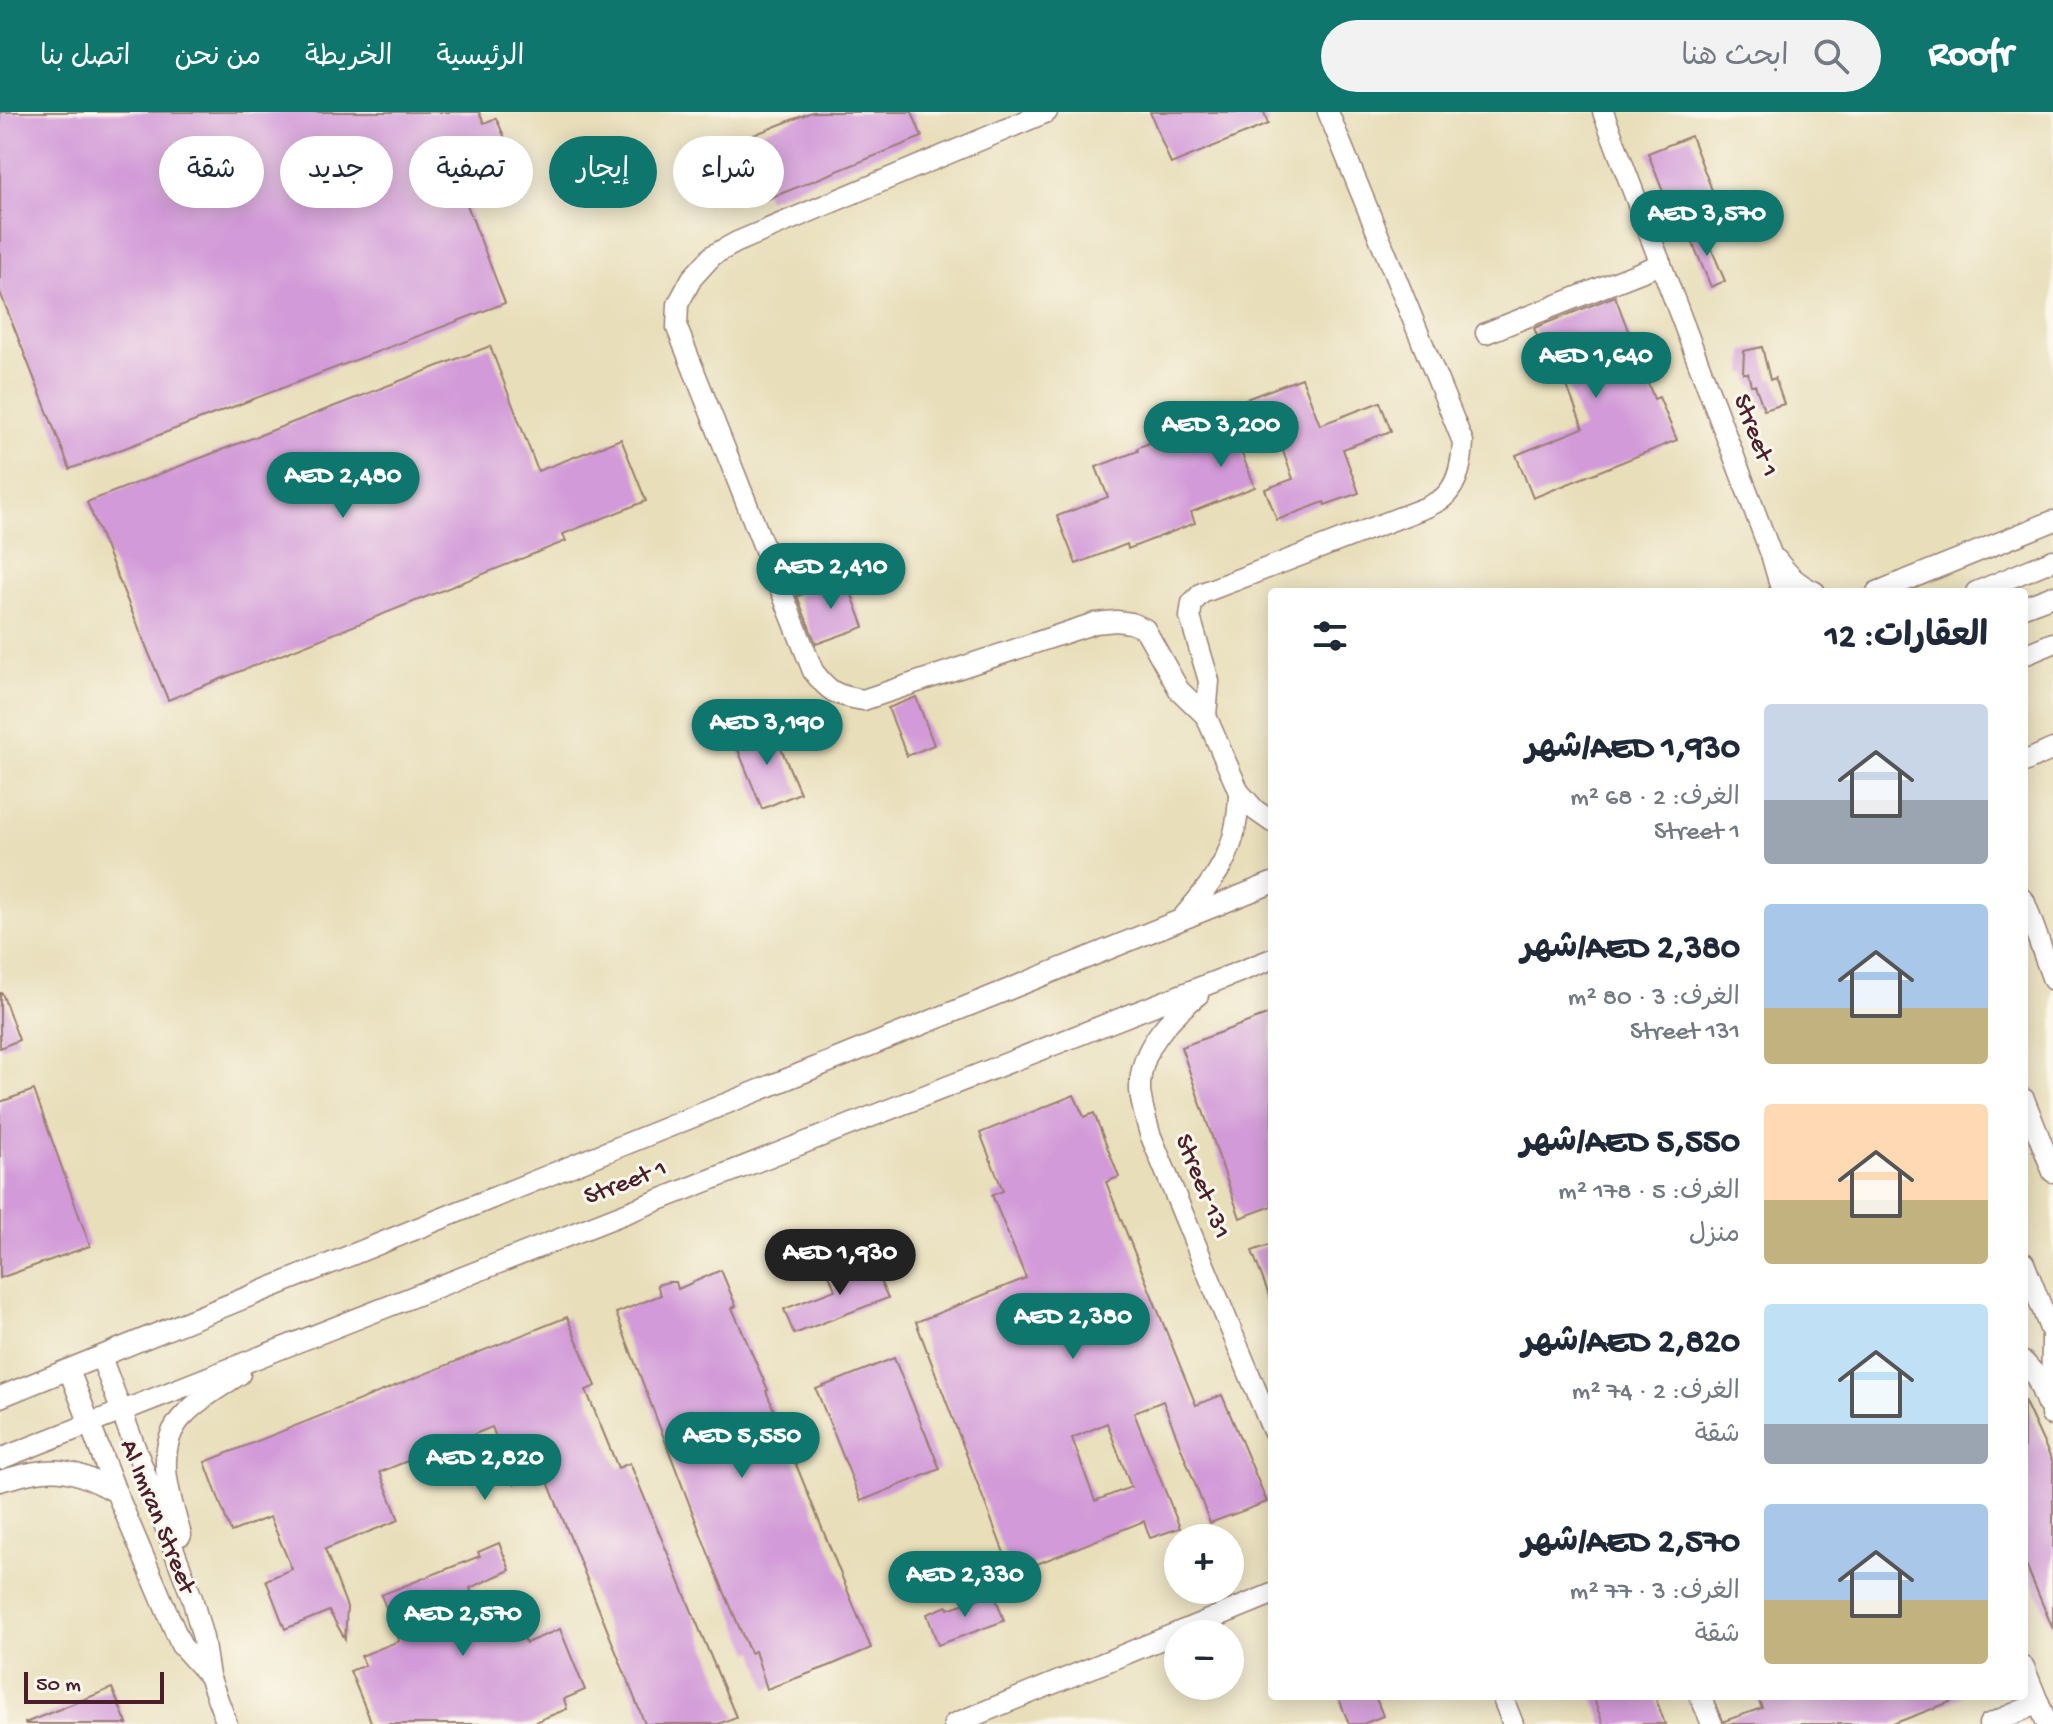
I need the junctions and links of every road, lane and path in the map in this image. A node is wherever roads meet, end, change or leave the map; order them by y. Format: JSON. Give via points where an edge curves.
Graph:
{"nodes":[{"id":1,"x":1047,"y":112,"type":"edge"},
{"id":2,"x":1328,"y":112,"type":"edge"},
{"id":3,"x":1603,"y":112,"type":"edge"},
{"id":4,"x":1661,"y":264,"type":"junction"},
{"id":5,"x":1486,"y":333,"type":"dead end"},
{"id":6,"x":2053,"y":521,"type":"edge"},
{"id":7,"x":1771,"y":554,"type":"junction"},
{"id":8,"x":2053,"y":560,"type":"edge"},
{"id":9,"x":1781,"y":588,"type":"edge"},
{"id":10,"x":1806,"y":588,"type":"edge"},
{"id":11,"x":1887,"y":588,"type":"edge"},
{"id":12,"x":1986,"y":588,"type":"edge"},
{"id":13,"x":2053,"y":596,"type":"edge"},
{"id":14,"x":2028,"y":605,"type":"edge"},
{"id":15,"x":2053,"y":643,"type":"edge"},
{"id":16,"x":2028,"y":653,"type":"edge"},
{"id":17,"x":1206,"y":716,"type":"junction"},
{"id":18,"x":2053,"y":749,"type":"edge"},
{"id":19,"x":2028,"y":760,"type":"edge"},
{"id":20,"x":1239,"y":792,"type":"junction"},
{"id":21,"x":1268,"y":819,"type":"edge"},
{"id":22,"x":1268,"y":885,"type":"edge"},
{"id":23,"x":2028,"y":911,"type":"edge"},
{"id":24,"x":1181,"y":919,"type":"junction"},
{"id":25,"x":1268,"y":961,"type":"edge"},
{"id":26,"x":2053,"y":980,"type":"edge"},
{"id":27,"x":1214,"y":982,"type":"junction"},
{"id":28,"x":2028,"y":1109,"type":"edge"},
{"id":29,"x":2053,"y":1172,"type":"edge"},
{"id":30,"x":2028,"y":1273,"type":"edge"},
{"id":31,"x":2053,"y":1335,"type":"edge"},
{"id":32,"x":273,"y":1351,"type":"junction"},
{"id":33,"x":101,"y":1357,"type":"junction"},
{"id":34,"x":2028,"y":1366,"type":"edge"},
{"id":35,"x":69,"y":1370,"type":"junction"},
{"id":36,"x":0,"y":1397,"type":"edge"},
{"id":37,"x":120,"y":1411,"type":"junction"},
{"id":38,"x":2052,"y":1417,"type":"edge"},
{"id":39,"x":1268,"y":1419,"type":"edge"},
{"id":40,"x":90,"y":1423,"type":"junction"},
{"id":41,"x":0,"y":1459,"type":"edge"},
{"id":42,"x":0,"y":1481,"type":"edge"},
{"id":43,"x":116,"y":1492,"type":"junction"},
{"id":44,"x":1268,"y":1596,"type":"edge"},
{"id":45,"x":192,"y":1598,"type":"junction"},
{"id":46,"x":209,"y":1676,"type":"junction"},
{"id":47,"x":2028,"y":1677,"type":"edge"},
{"id":48,"x":1504,"y":1700,"type":"edge"},
{"id":49,"x":1702,"y":1700,"type":"edge"},
{"id":50,"x":2039,"y":1703,"type":"junction"},
{"id":51,"x":227,"y":1724,"type":"edge"},
{"id":52,"x":954,"y":1724,"type":"edge"},
{"id":53,"x":1513,"y":1724,"type":"edge"},
{"id":54,"x":1712,"y":1724,"type":"edge"},
{"id":55,"x":1989,"y":1724,"type":"edge"},
{"id":56,"x":2047,"y":1724,"type":"edge"}],
"edges":[{"from":1,"to":17,"type":"street","via":[[713,255],[678,304],[677,328],[813,671],[827,689],[863,700],[1095,623],[1116,621],[1145,629],[1179,690]]},
{"from":2,"to":17,"type":"street","via":[[1463,442],[1463,458],[1444,497],[1427,507],[1202,593],[1192,603],[1190,617],[1209,681]]},
{"from":3,"to":4,"type":"street","name":"Street 1"},
{"from":4,"to":5,"type":"street"},
{"from":4,"to":7,"type":"street","name":"Street 1"},
{"from":6,"to":11,"type":"street"},
{"from":7,"to":9,"type":"street","name":"Street 1"},
{"from":7,"to":10,"type":"street","name":"Street 1"},
{"from":8,"to":12,"type":"street"},
{"from":13,"to":14,"type":"street"},
{"from":15,"to":16,"type":"street"},
{"from":17,"to":20,"type":"street","name":"Street 1"},
{"from":18,"to":19,"type":"street"},
{"from":20,"to":21,"type":"street","name":"Street 1"},
{"from":20,"to":24,"type":"street","name":"Street 1","via":[[1239,816],[1226,860]]},
{"from":22,"to":24,"type":"street","name":"Street 1"},
{"from":23,"to":26,"type":"street"},
{"from":24,"to":33,"type":"street","name":"Street 1"},
{"from":25,"to":27,"type":"street","name":"Street 1"},
{"from":27,"to":32,"type":"street","name":"Street 1"},
{"from":27,"to":39,"type":"street","name":"Street 131","via":[[1159,1033],[1148,1053],[1140,1090],[1150,1134]]},
{"from":28,"to":29,"type":"street"},
{"from":30,"to":31,"type":"street"},
{"from":31,"to":38,"type":"street"},
{"from":32,"to":37,"type":"street","name":"Street 1"},
{"from":32,"to":45,"type":"street","via":[[199,1401],[181,1417],[169,1439],[169,1494]]},
{"from":33,"to":35,"type":"street","name":"Street 1"},
{"from":33,"to":37,"type":"street","name":"Al Imran Street"},
{"from":34,"to":38,"type":"street"},
{"from":35,"to":36,"type":"street","name":"Street 1"},
{"from":35,"to":40,"type":"street","name":"Al Imran Street"},
{"from":37,"to":40,"type":"street","name":"Street 1"},
{"from":37,"to":45,"type":"street","name":"Al Imran Street"},
{"from":40,"to":41,"type":"street","name":"Street 1"},
{"from":40,"to":43,"type":"street","name":"Al Imran Street"},
{"from":42,"to":43,"type":"street","via":[[30,1472],[69,1471]]},
{"from":43,"to":46,"type":"street","name":"Al Imran Street","via":[[181,1645]]},
{"from":44,"to":52,"type":"street"},
{"from":45,"to":46,"type":"street","name":"Al Imran Street"},
{"from":46,"to":51,"type":"street","name":"Al Imran Street"},
{"from":47,"to":50,"type":"street"},
{"from":48,"to":53,"type":"street"},
{"from":49,"to":54,"type":"street"},
{"from":50,"to":55,"type":"street"},
{"from":50,"to":56,"type":"street"}]}
